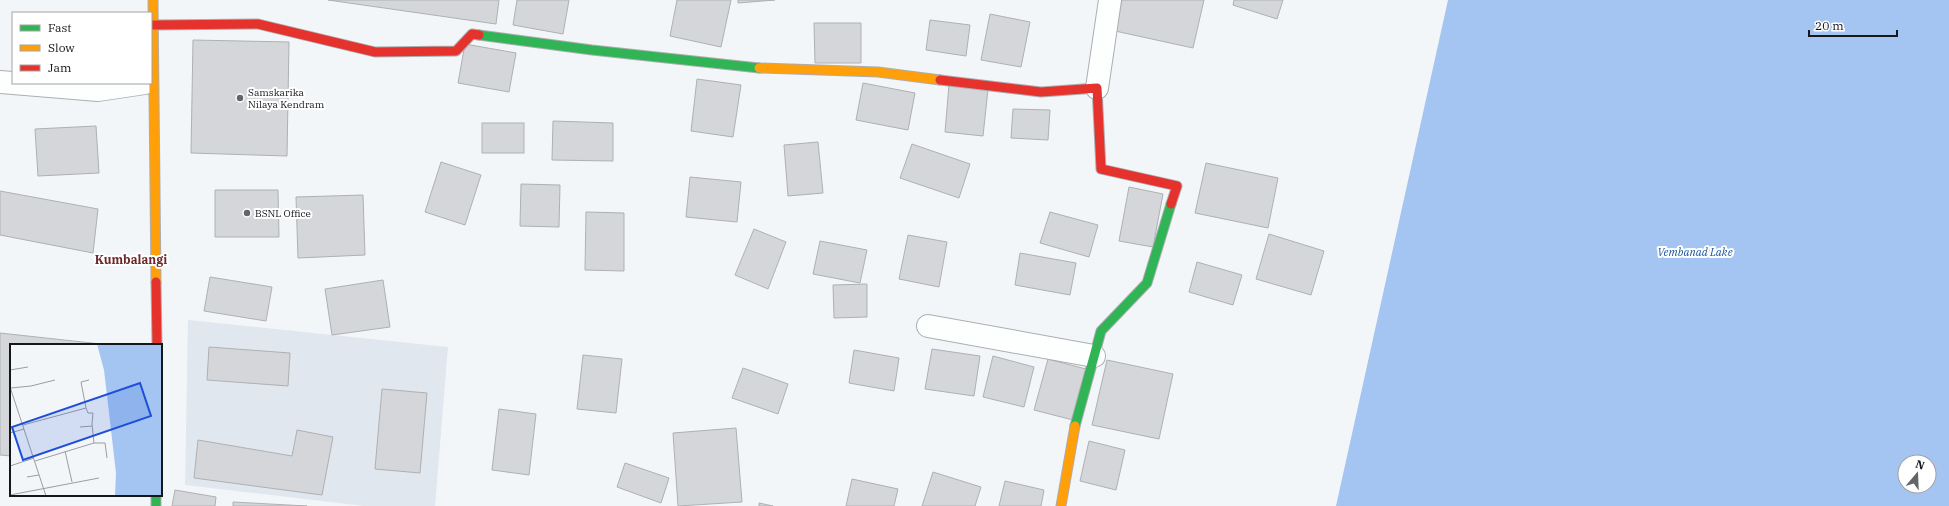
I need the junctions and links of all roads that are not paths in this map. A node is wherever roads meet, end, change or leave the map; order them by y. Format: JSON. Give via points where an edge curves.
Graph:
{"nodes":[{"id":1,"x":153,"y":0,"type":"edge"},
{"id":2,"x":1110,"y":0,"type":"edge"},
{"id":3,"x":153,"y":25,"type":"junction"},
{"id":4,"x":152,"y":44,"type":"edge"},
{"id":5,"x":0,"y":82,"type":"edge"},
{"id":6,"x":12,"y":83,"type":"edge"},
{"id":7,"x":24,"y":84,"type":"edge"},
{"id":8,"x":137,"y":84,"type":"edge"},
{"id":9,"x":150,"y":84,"type":"edge"},
{"id":10,"x":1097,"y":88,"type":"junction"},
{"id":11,"x":928,"y":326,"type":"dead end"},
{"id":12,"x":157,"y":344,"type":"edge"},
{"id":13,"x":1094,"y":356,"type":"junction"},
{"id":14,"x":1060,"y":506,"type":"edge"}],
"edges":[{"from":1,"to":3,"type":"street"},
{"from":2,"to":10,"type":"street"},
{"from":3,"to":4,"type":"street"},
{"from":3,"to":10,"type":"street","via":[[258,24],[376,52],[456,51],[472,34],[776,70],[878,72],[1041,92]]},
{"from":5,"to":6,"type":"street"},
{"from":7,"to":8,"type":"street","via":[[98,90]]},
{"from":9,"to":12,"type":"street"},
{"from":10,"to":13,"type":"street","via":[[1101,169],[1177,186],[1147,283],[1101,331]]},
{"from":11,"to":13,"type":"street"},
{"from":13,"to":14,"type":"street","via":[[1073,435]]}]}
